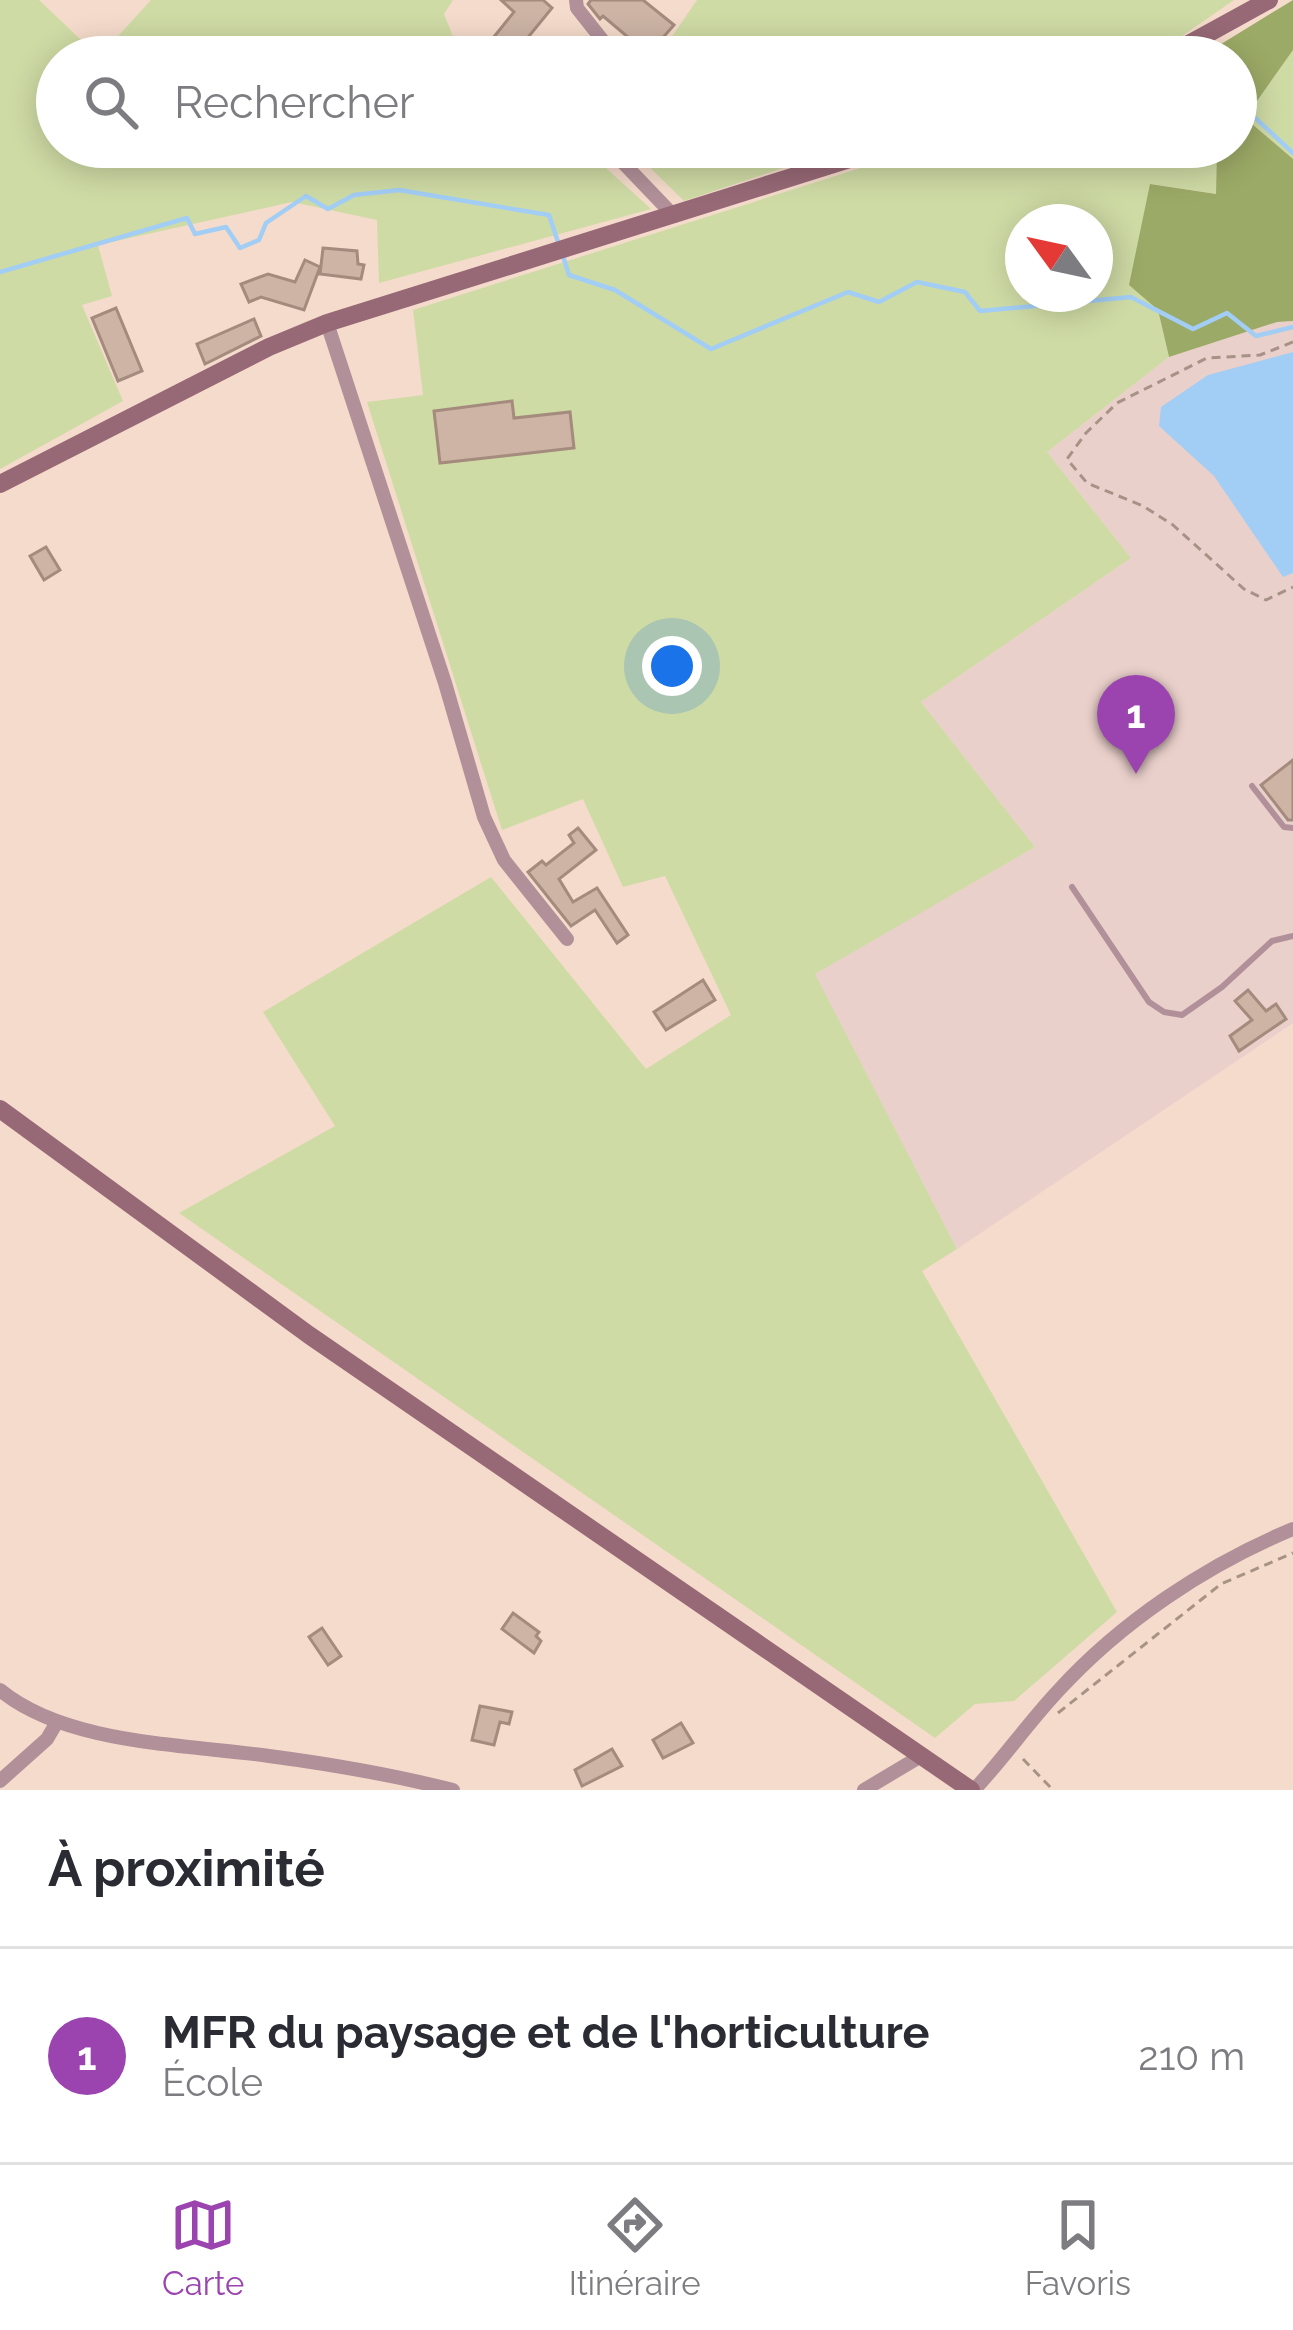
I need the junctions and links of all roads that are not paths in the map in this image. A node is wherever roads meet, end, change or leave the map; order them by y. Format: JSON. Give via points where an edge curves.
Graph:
{"nodes":[{"id":1,"x":576,"y":0,"type":"edge"},
{"id":2,"x":1269,"y":0,"type":"edge"},
{"id":3,"x":598,"y":36,"type":"edge"},
{"id":4,"x":1204,"y":36,"type":"edge"},
{"id":5,"x":628,"y":168,"type":"edge"},
{"id":6,"x":822,"y":168,"type":"edge"},
{"id":7,"x":674,"y":216,"type":"junction"},
{"id":8,"x":327,"y":323,"type":"junction"},
{"id":9,"x":0,"y":484,"type":"edge"},
{"id":10,"x":1252,"y":786,"type":"dead end"},
{"id":11,"x":1293,"y":828,"type":"edge"},
{"id":12,"x":1072,"y":887,"type":"dead end"},
{"id":13,"x":1293,"y":936,"type":"edge"},
{"id":14,"x":567,"y":939,"type":"dead end"},
{"id":15,"x":0,"y":1109,"type":"edge"},
{"id":16,"x":1293,"y":1529,"type":"edge"},
{"id":17,"x":0,"y":1690,"type":"edge"},
{"id":18,"x":57,"y":1722,"type":"junction"},
{"id":19,"x":921,"y":1756,"type":"junction"},
{"id":20,"x":0,"y":1781,"type":"edge"},
{"id":21,"x":453,"y":1790,"type":"edge"},
{"id":22,"x":864,"y":1790,"type":"edge"},
{"id":23,"x":973,"y":1790,"type":"edge"}],
"edges":[{"from":1,"to":3,"type":"street"},
{"from":2,"to":4,"type":"main road"},
{"from":5,"to":7,"type":"street"},
{"from":6,"to":7,"type":"main road"},
{"from":7,"to":8,"type":"main road"},
{"from":8,"to":9,"type":"main road"},
{"from":8,"to":14,"type":"street","via":[[484,817],[504,860]]},
{"from":10,"to":11,"type":"lane"},
{"from":12,"to":13,"type":"lane","via":[[1149,1002],[1164,1012],[1182,1015],[1272,940]]},
{"from":15,"to":19,"type":"main road","via":[[328,1348]]},
{"from":16,"to":23,"type":"street","via":[[1183,1586],[1108,1643]]},
{"from":17,"to":18,"type":"street"},
{"from":18,"to":20,"type":"street"},
{"from":18,"to":21,"type":"street"},
{"from":19,"to":22,"type":"street"},
{"from":19,"to":23,"type":"main road"}]}
